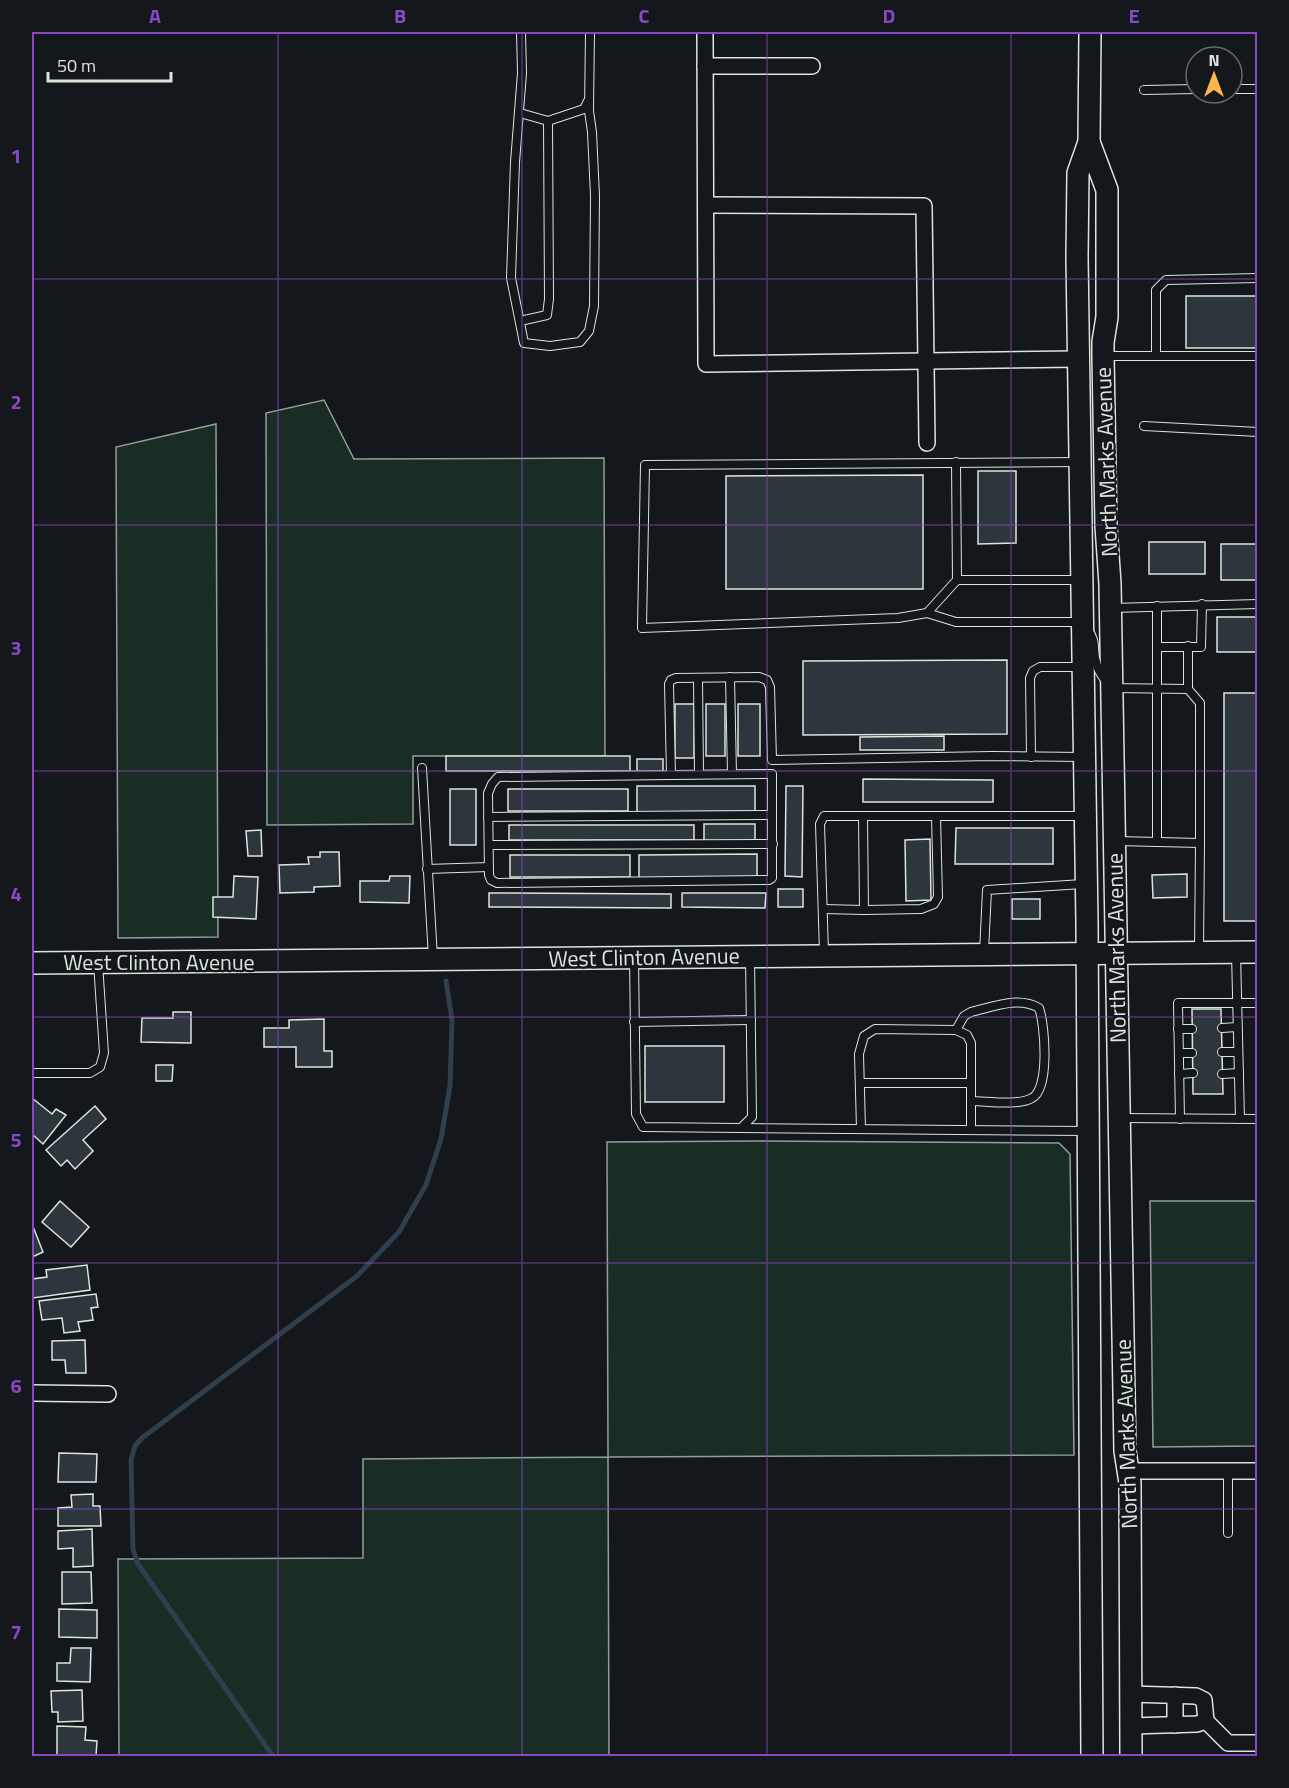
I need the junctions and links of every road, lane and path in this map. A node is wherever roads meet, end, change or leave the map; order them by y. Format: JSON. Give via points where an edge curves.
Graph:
{"nodes":[{"id":1,"x":521,"y":32,"type":"edge"},
{"id":2,"x":590,"y":32,"type":"edge"},
{"id":3,"x":705,"y":32,"type":"edge"},
{"id":4,"x":1090,"y":32,"type":"edge"},
{"id":5,"x":705,"y":66,"type":"junction"},
{"id":6,"x":812,"y":66,"type":"dead end"},
{"id":7,"x":1184,"y":89,"type":"edge"},
{"id":8,"x":1144,"y":90,"type":"dead end"},
{"id":9,"x":590,"y":98,"type":"junction"},
{"id":10,"x":520,"y":113,"type":"junction"},
{"id":11,"x":548,"y":121,"type":"junction"},
{"id":12,"x":1089,"y":142,"type":"junction"},
{"id":13,"x":706,"y":205,"type":"junction"},
{"id":14,"x":1077,"y":257,"type":"junction"},
{"id":15,"x":1257,"y":278,"type":"edge"},
{"id":16,"x":520,"y":321,"type":"junction"},
{"id":17,"x":1103,"y":349,"type":"junction"},
{"id":18,"x":1156,"y":356,"type":"junction"},
{"id":19,"x":1257,"y":356,"type":"edge"},
{"id":20,"x":1078,"y":359,"type":"junction"},
{"id":21,"x":926,"y":361,"type":"junction"},
{"id":22,"x":1144,"y":426,"type":"dead end"},
{"id":23,"x":1257,"y":432,"type":"edge"},
{"id":24,"x":927,"y":443,"type":"dead end"},
{"id":25,"x":956,"y":462,"type":"junction"},
{"id":26,"x":1080,"y":462,"type":"junction"},
{"id":27,"x":957,"y":580,"type":"junction"},
{"id":28,"x":1082,"y":580,"type":"junction"},
{"id":29,"x":1202,"y":604,"type":"junction"},
{"id":30,"x":1257,"y":604,"type":"edge"},
{"id":31,"x":1157,"y":606,"type":"junction"},
{"id":32,"x":1111,"y":608,"type":"junction"},
{"id":33,"x":927,"y":613,"type":"junction"},
{"id":34,"x":1082,"y":622,"type":"junction"},
{"id":35,"x":1158,"y":646,"type":"junction"},
{"id":36,"x":1188,"y":646,"type":"junction"},
{"id":37,"x":1083,"y":667,"type":"junction"},
{"id":38,"x":730,"y":677,"type":"junction"},
{"id":39,"x":698,"y":678,"type":"junction"},
{"id":40,"x":1112,"y":688,"type":"junction"},
{"id":41,"x":1158,"y":689,"type":"junction"},
{"id":42,"x":1188,"y":689,"type":"junction"},
{"id":43,"x":1031,"y":757,"type":"junction"},
{"id":44,"x":1084,"y":757,"type":"junction"},
{"id":45,"x":772,"y":760,"type":"junction"},
{"id":46,"x":422,"y":768,"type":"dead end"},
{"id":47,"x":699,"y":774,"type":"junction"},
{"id":48,"x":732,"y":774,"type":"junction"},
{"id":49,"x":772,"y":774,"type":"junction"},
{"id":50,"x":670,"y":775,"type":"junction"},
{"id":51,"x":772,"y":814,"type":"junction"},
{"id":52,"x":863,"y":816,"type":"junction"},
{"id":53,"x":936,"y":816,"type":"junction"},
{"id":54,"x":1085,"y":816,"type":"junction"},
{"id":55,"x":488,"y":817,"type":"junction"},
{"id":56,"x":1114,"y":841,"type":"junction"},
{"id":57,"x":1157,"y":842,"type":"junction"},
{"id":58,"x":1200,"y":843,"type":"junction"},
{"id":59,"x":773,"y":844,"type":"junction"},
{"id":60,"x":489,"y":845,"type":"junction"},
{"id":61,"x":489,"y":867,"type":"junction"},
{"id":62,"x":427,"y":869,"type":"junction"},
{"id":63,"x":1086,"y":884,"type":"junction"},
{"id":64,"x":822,"y":909,"type":"junction"},
{"id":65,"x":864,"y":910,"type":"junction"},
{"id":66,"x":1087,"y":952,"type":"junction"},
{"id":67,"x":1116,"y":952,"type":"junction"},
{"id":68,"x":1198,"y":952,"type":"junction"},
{"id":69,"x":1236,"y":952,"type":"junction"},
{"id":70,"x":1257,"y":952,"type":"edge"},
{"id":71,"x":984,"y":953,"type":"junction"},
{"id":72,"x":824,"y":955,"type":"junction"},
{"id":73,"x":750,"y":956,"type":"junction"},
{"id":74,"x":634,"y":957,"type":"junction"},
{"id":75,"x":433,"y":959,"type":"junction"},
{"id":76,"x":32,"y":963,"type":"edge"},
{"id":77,"x":98,"y":963,"type":"junction"},
{"id":78,"x":1237,"y":1002,"type":"junction"},
{"id":79,"x":1257,"y":1003,"type":"edge"},
{"id":80,"x":751,"y":1020,"type":"junction"},
{"id":81,"x":634,"y":1022,"type":"junction"},
{"id":82,"x":1238,"y":1027,"type":"junction"},
{"id":83,"x":1221,"y":1028,"type":"dead end"},
{"id":84,"x":1179,"y":1029,"type":"junction"},
{"id":85,"x":1192,"y":1029,"type":"dead end"},
{"id":86,"x":956,"y":1030,"type":"junction"},
{"id":87,"x":1222,"y":1052,"type":"dead end"},
{"id":88,"x":1238,"y":1052,"type":"junction"},
{"id":89,"x":1179,"y":1053,"type":"junction"},
{"id":90,"x":1192,"y":1053,"type":"dead end"},
{"id":91,"x":32,"y":1073,"type":"edge"},
{"id":92,"x":1193,"y":1073,"type":"dead end"},
{"id":93,"x":1239,"y":1073,"type":"junction"},
{"id":94,"x":1179,"y":1074,"type":"junction"},
{"id":95,"x":1222,"y":1074,"type":"dead end"},
{"id":96,"x":860,"y":1083,"type":"junction"},
{"id":97,"x":971,"y":1083,"type":"junction"},
{"id":98,"x":971,"y":1101,"type":"junction"},
{"id":99,"x":1119,"y":1118,"type":"junction"},
{"id":100,"x":1180,"y":1119,"type":"junction"},
{"id":101,"x":1240,"y":1119,"type":"junction"},
{"id":102,"x":1257,"y":1119,"type":"edge"},
{"id":103,"x":741,"y":1128,"type":"junction"},
{"id":104,"x":861,"y":1129,"type":"junction"},
{"id":105,"x":971,"y":1130,"type":"junction"},
{"id":106,"x":1088,"y":1131,"type":"junction"},
{"id":107,"x":32,"y":1393,"type":"edge"},
{"id":108,"x":108,"y":1394,"type":"dead end"},
{"id":109,"x":1128,"y":1471,"type":"junction"},
{"id":110,"x":1228,"y":1471,"type":"junction"},
{"id":111,"x":1257,"y":1471,"type":"edge"},
{"id":112,"x":1228,"y":1533,"type":"dead end"},
{"id":113,"x":1130,"y":1694,"type":"junction"},
{"id":114,"x":1175,"y":1695,"type":"junction"},
{"id":115,"x":1206,"y":1721,"type":"junction"},
{"id":116,"x":1175,"y":1725,"type":"junction"},
{"id":117,"x":1131,"y":1726,"type":"junction"},
{"id":118,"x":1257,"y":1743,"type":"edge"},
{"id":119,"x":1092,"y":1756,"type":"edge"},
{"id":120,"x":1131,"y":1756,"type":"edge"}],
"edges":[{"from":1,"to":10,"type":"lane"},
{"from":2,"to":9,"type":"lane"},
{"from":3,"to":5,"type":"street"},
{"from":4,"to":12,"type":"main road","name":"North Marks Avenue"},
{"from":5,"to":6,"type":"street"},
{"from":5,"to":13,"type":"street"},
{"from":7,"to":8,"type":"lane"},
{"from":9,"to":11,"type":"lane","via":[[584,109]]},
{"from":9,"to":16,"type":"lane","via":[[595,207],[594,306],[589,331],[580,342],[550,346],[524,342]]},
{"from":10,"to":11,"type":"lane"},
{"from":10,"to":16,"type":"lane","via":[[511,278]]},
{"from":11,"to":16,"type":"lane","via":[[547,315]]},
{"from":12,"to":14,"type":"main road","name":"North Marks Avenue","via":[[1078,173]]},
{"from":12,"to":17,"type":"main road","name":"North Marks Avenue","via":[[1107,190],[1107,317]]},
{"from":13,"to":21,"type":"street","via":[[924,206]]},
{"from":13,"to":21,"type":"street","via":[[706,364]]},
{"from":14,"to":17,"type":"main road","via":[[1090,268]]},
{"from":14,"to":20,"type":"main road","name":"North Marks Avenue"},
{"from":15,"to":18,"type":"lane","via":[[1166,280],[1160,284],[1156,290]]},
{"from":17,"to":18,"type":"lane"},
{"from":17,"to":32,"type":"main road","name":"North Marks Avenue"},
{"from":18,"to":19,"type":"lane"},
{"from":20,"to":21,"type":"street"},
{"from":20,"to":26,"type":"main road","name":"North Marks Avenue"},
{"from":21,"to":24,"type":"street"},
{"from":22,"to":23,"type":"lane"},
{"from":25,"to":26,"type":"lane"},
{"from":25,"to":27,"type":"lane"},
{"from":25,"to":33,"type":"lane","via":[[645,465],[642,628],[898,618]]},
{"from":26,"to":28,"type":"main road","name":"North Marks Avenue"},
{"from":27,"to":28,"type":"lane"},
{"from":27,"to":33,"type":"lane"},
{"from":28,"to":34,"type":"main road","name":"North Marks Avenue"},
{"from":29,"to":30,"type":"lane"},
{"from":29,"to":31,"type":"lane"},
{"from":29,"to":36,"type":"lane","via":[[1201,646]]},
{"from":31,"to":32,"type":"lane"},
{"from":31,"to":35,"type":"lane"},
{"from":32,"to":40,"type":"main road","name":"North Marks Avenue"},
{"from":33,"to":34,"type":"lane","via":[[956,622]]},
{"from":34,"to":37,"type":"main road","name":"North Marks Avenue"},
{"from":34,"to":40,"type":"lane","via":[[1094,638],[1095,660],[1101,676]]},
{"from":35,"to":36,"type":"lane"},
{"from":35,"to":41,"type":"lane"},
{"from":36,"to":42,"type":"lane"},
{"from":37,"to":43,"type":"lane","via":[[1040,667],[1033,671]]},
{"from":37,"to":44,"type":"main road","name":"North Marks Avenue"},
{"from":38,"to":39,"type":"lane"},
{"from":38,"to":45,"type":"lane","via":[[767,680]]},
{"from":38,"to":48,"type":"lane"},
{"from":39,"to":47,"type":"lane"},
{"from":39,"to":50,"type":"lane","via":[[676,678],[669,684]]},
{"from":40,"to":41,"type":"lane"},
{"from":40,"to":56,"type":"main road","name":"North Marks Avenue"},
{"from":41,"to":42,"type":"lane"},
{"from":41,"to":57,"type":"lane"},
{"from":42,"to":58,"type":"lane","via":[[1200,703]]},
{"from":43,"to":44,"type":"lane"},
{"from":43,"to":45,"type":"lane"},
{"from":44,"to":54,"type":"main road","name":"North Marks Avenue"},
{"from":45,"to":49,"type":"lane"},
{"from":46,"to":62,"type":"lane"},
{"from":47,"to":48,"type":"lane"},
{"from":47,"to":50,"type":"lane"},
{"from":48,"to":49,"type":"lane"},
{"from":49,"to":51,"type":"lane"},
{"from":50,"to":55,"type":"lane","via":[[498,777],[488,793]]},
{"from":51,"to":55,"type":"lane"},
{"from":51,"to":59,"type":"lane"},
{"from":52,"to":53,"type":"lane"},
{"from":52,"to":64,"type":"lane","via":[[824,816],[820,824]]},
{"from":52,"to":65,"type":"lane"},
{"from":53,"to":54,"type":"lane"},
{"from":53,"to":65,"type":"lane","via":[[938,897],[934,904],[921,909]]},
{"from":54,"to":63,"type":"main road","name":"North Marks Avenue"},
{"from":55,"to":60,"type":"lane"},
{"from":56,"to":57,"type":"lane"},
{"from":56,"to":67,"type":"main road","name":"North Marks Avenue"},
{"from":57,"to":58,"type":"lane"},
{"from":58,"to":68,"type":"lane"},
{"from":59,"to":60,"type":"lane"},
{"from":59,"to":61,"type":"lane","via":[[773,875],[769,880],[497,883],[491,880]]},
{"from":60,"to":61,"type":"lane"},
{"from":61,"to":62,"type":"lane"},
{"from":62,"to":75,"type":"lane"},
{"from":63,"to":66,"type":"main road","name":"North Marks Avenue"},
{"from":63,"to":71,"type":"lane","via":[[987,890]]},
{"from":64,"to":65,"type":"lane"},
{"from":64,"to":72,"type":"lane"},
{"from":66,"to":67,"type":"main road","name":"West Clinton Avenue"},
{"from":66,"to":71,"type":"main road","name":"West Clinton Avenue"},
{"from":66,"to":106,"type":"main road","name":"North Marks Avenue"},
{"from":67,"to":68,"type":"main road","name":"West Clinton Avenue"},
{"from":67,"to":99,"type":"main road","name":"North Marks Avenue"},
{"from":68,"to":69,"type":"main road","name":"West Clinton Avenue"},
{"from":69,"to":70,"type":"main road","name":"West Clinton Avenue"},
{"from":69,"to":78,"type":"lane"},
{"from":71,"to":72,"type":"main road","name":"West Clinton Avenue"},
{"from":72,"to":73,"type":"main road","name":"West Clinton Avenue"},
{"from":73,"to":74,"type":"main road","name":"West Clinton Avenue"},
{"from":73,"to":80,"type":"lane"},
{"from":74,"to":75,"type":"main road","name":"West Clinton Avenue"},
{"from":74,"to":81,"type":"lane"},
{"from":75,"to":77,"type":"main road","name":"West Clinton Avenue"},
{"from":76,"to":77,"type":"main road","name":"West Clinton Avenue"},
{"from":77,"to":91,"type":"lane","via":[[104,1053],[100,1067],[90,1073]]},
{"from":78,"to":79,"type":"lane"},
{"from":78,"to":82,"type":"lane"},
{"from":78,"to":84,"type":"lane","via":[[1179,1003]]},
{"from":80,"to":81,"type":"lane"},
{"from":80,"to":103,"type":"lane","via":[[752,1117]]},
{"from":81,"to":103,"type":"lane","via":[[636,1114],[643,1127]]},
{"from":82,"to":83,"type":"lane"},
{"from":82,"to":88,"type":"lane"},
{"from":84,"to":85,"type":"lane"},
{"from":84,"to":89,"type":"lane"},
{"from":86,"to":96,"type":"lane","via":[[875,1029],[864,1036]]},
{"from":86,"to":97,"type":"lane","via":[[967,1035],[971,1043]]},
{"from":86,"to":98,"type":"lane","via":[[971,1012],[1018,1001],[1039,1008],[1043,1019],[1044,1073],[1035,1097],[1023,1101]]},
{"from":87,"to":88,"type":"lane"},
{"from":88,"to":93,"type":"lane"},
{"from":89,"to":90,"type":"lane"},
{"from":89,"to":94,"type":"lane"},
{"from":92,"to":94,"type":"lane"},
{"from":93,"to":95,"type":"lane"},
{"from":93,"to":101,"type":"lane"},
{"from":94,"to":100,"type":"lane"},
{"from":96,"to":97,"type":"lane"},
{"from":96,"to":104,"type":"lane"},
{"from":97,"to":98,"type":"lane"},
{"from":98,"to":105,"type":"lane"},
{"from":99,"to":100,"type":"lane"},
{"from":99,"to":109,"type":"main road","name":"North Marks Avenue"},
{"from":100,"to":101,"type":"lane"},
{"from":101,"to":102,"type":"lane"},
{"from":103,"to":104,"type":"lane"},
{"from":104,"to":105,"type":"lane"},
{"from":105,"to":106,"type":"lane"},
{"from":106,"to":119,"type":"main road","name":"North Marks Avenue"},
{"from":107,"to":108,"type":"street"},
{"from":109,"to":110,"type":"street"},
{"from":109,"to":113,"type":"main road","name":"North Marks Avenue"},
{"from":110,"to":111,"type":"street"},
{"from":110,"to":112,"type":"lane"},
{"from":113,"to":114,"type":"street"},
{"from":113,"to":117,"type":"main road","name":"North Marks Avenue"},
{"from":114,"to":115,"type":"street","via":[[1204,1700]]},
{"from":114,"to":116,"type":"street"},
{"from":115,"to":116,"type":"street"},
{"from":115,"to":118,"type":"street","via":[[1228,1743]]},
{"from":116,"to":117,"type":"street"},
{"from":117,"to":120,"type":"main road","name":"North Marks Avenue"}]}
